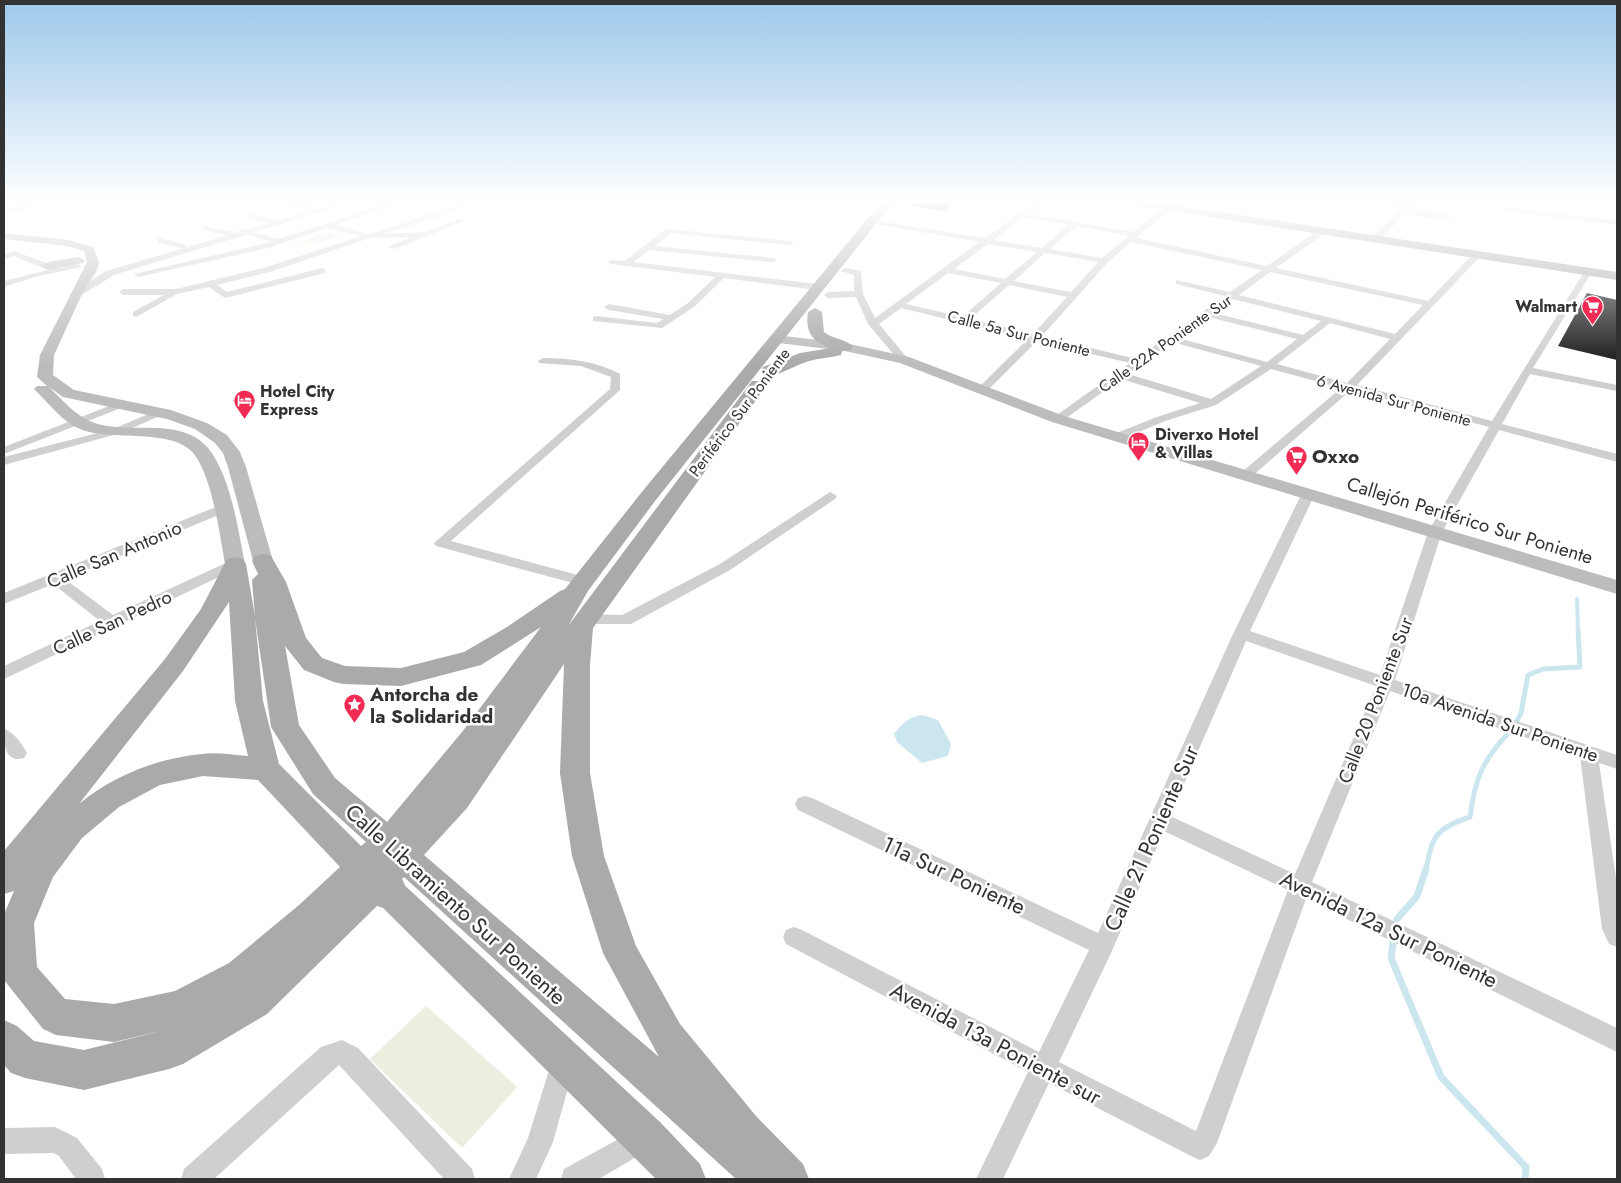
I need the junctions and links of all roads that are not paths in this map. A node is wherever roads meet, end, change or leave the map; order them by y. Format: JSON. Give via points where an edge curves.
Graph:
{"nodes":[{"id":1,"x":20,"y":255,"type":"edge"},
{"id":2,"x":77,"y":255,"type":"edge"},
{"id":3,"x":91,"y":255,"type":"edge"},
{"id":4,"x":156,"y":255,"type":"edge"},
{"id":5,"x":167,"y":255,"type":"edge"},
{"id":6,"x":221,"y":255,"type":"edge"},
{"id":7,"x":315,"y":255,"type":"edge"},
{"id":8,"x":639,"y":255,"type":"edge"},
{"id":9,"x":689,"y":255,"type":"edge"},
{"id":10,"x":778,"y":255,"type":"edge"},
{"id":11,"x":850,"y":255,"type":"edge"},
{"id":12,"x":855,"y":255,"type":"edge"},
{"id":13,"x":966,"y":255,"type":"edge"},
{"id":14,"x":1038,"y":255,"type":"edge"},
{"id":15,"x":1072,"y":255,"type":"edge"},
{"id":16,"x":1111,"y":255,"type":"edge"},
{"id":17,"x":1213,"y":255,"type":"edge"},
{"id":18,"x":1288,"y":255,"type":"edge"},
{"id":19,"x":1478,"y":255,"type":"edge"},
{"id":20,"x":1479,"y":255,"type":"edge"},
{"id":21,"x":1506,"y":255,"type":"edge"},
{"id":22,"x":24,"y":257,"type":"junction"},
{"id":23,"x":1104,"y":261,"type":"junction"},
{"id":24,"x":611,"y":262,"type":"dead end"},
{"id":25,"x":4,"y":263,"type":"edge"},
{"id":26,"x":627,"y":264,"type":"junction"},
{"id":27,"x":83,"y":266,"type":"junction"},
{"id":28,"x":54,"y":268,"type":"junction"},
{"id":29,"x":1270,"y":268,"type":"junction"},
{"id":30,"x":765,"y":269,"type":"junction"},
{"id":31,"x":322,"y":270,"type":"dead end"},
{"id":32,"x":947,"y":270,"type":"junction"},
{"id":33,"x":845,"y":271,"type":"junction"},
{"id":34,"x":1588,"y":272,"type":"junction"},
{"id":35,"x":1617,"y":272,"type":"edge"},
{"id":36,"x":138,"y":274,"type":"dead end"},
{"id":37,"x":722,"y":275,"type":"junction"},
{"id":38,"x":1617,"y":276,"type":"edge"},
{"id":39,"x":1179,"y":282,"type":"dead end"},
{"id":40,"x":1008,"y":283,"type":"junction"},
{"id":41,"x":4,"y":284,"type":"edge"},
{"id":42,"x":211,"y":284,"type":"junction"},
{"id":43,"x":822,"y":291,"type":"junction"},
{"id":44,"x":123,"y":292,"type":"dead end"},
{"id":45,"x":176,"y":292,"type":"junction"},
{"id":46,"x":76,"y":294,"type":"junction"},
{"id":47,"x":859,"y":294,"type":"junction"},
{"id":48,"x":1075,"y":296,"type":"junction"},
{"id":49,"x":1233,"y":296,"type":"junction"},
{"id":50,"x":1430,"y":304,"type":"junction"},
{"id":51,"x":899,"y":305,"type":"junction"},
{"id":52,"x":608,"y":307,"type":"dead end"},
{"id":53,"x":815,"y":312,"type":"junction"},
{"id":54,"x":136,"y":314,"type":"dead end"},
{"id":55,"x":1208,"y":314,"type":"junction"},
{"id":56,"x":674,"y":318,"type":"junction"},
{"id":57,"x":965,"y":319,"type":"junction"},
{"id":58,"x":596,"y":320,"type":"dead end"},
{"id":59,"x":1328,"y":320,"type":"junction"},
{"id":60,"x":873,"y":324,"type":"junction"},
{"id":61,"x":1037,"y":336,"type":"junction"},
{"id":62,"x":1304,"y":338,"type":"junction"},
{"id":63,"x":1398,"y":338,"type":"junction"},
{"id":64,"x":1171,"y":339,"type":"junction"},
{"id":65,"x":781,"y":343,"type":"junction"},
{"id":66,"x":840,"y":350,"type":"junction"},
{"id":67,"x":904,"y":360,"type":"junction"},
{"id":68,"x":543,"y":361,"type":"dead end"},
{"id":69,"x":1137,"y":362,"type":"junction"},
{"id":70,"x":1268,"y":366,"type":"junction"},
{"id":71,"x":1527,"y":370,"type":"junction"},
{"id":72,"x":769,"y":371,"type":"junction"},
{"id":73,"x":1119,"y":375,"type":"junction"},
{"id":74,"x":1348,"y":387,"type":"junction"},
{"id":75,"x":1617,"y":388,"type":"edge"},
{"id":76,"x":981,"y":391,"type":"junction"},
{"id":77,"x":1212,"y":403,"type":"junction"},
{"id":78,"x":122,"y":404,"type":"junction"},
{"id":79,"x":160,"y":412,"type":"junction"},
{"id":80,"x":1058,"y":420,"type":"junction"},
{"id":81,"x":77,"y":422,"type":"junction"},
{"id":82,"x":1495,"y":427,"type":"junction"},
{"id":83,"x":117,"y":431,"type":"junction"},
{"id":84,"x":1118,"y":436,"type":"junction"},
{"id":85,"x":4,"y":452,"type":"edge"},
{"id":86,"x":1617,"y":458,"type":"edge"},
{"id":87,"x":4,"y":461,"type":"edge"},
{"id":88,"x":1246,"y":475,"type":"junction"},
{"id":89,"x":1308,"y":494,"type":"junction"},
{"id":90,"x":830,"y":496,"type":"dead end"},
{"id":91,"x":224,"y":508,"type":"junction"},
{"id":92,"x":1435,"y":532,"type":"junction"},
{"id":93,"x":262,"y":561,"type":"junction"},
{"id":94,"x":228,"y":567,"type":"junction"},
{"id":95,"x":55,"y":578,"type":"junction"},
{"id":96,"x":580,"y":585,"type":"junction"},
{"id":97,"x":1617,"y":587,"type":"edge"},
{"id":98,"x":4,"y":599,"type":"edge"},
{"id":99,"x":110,"y":621,"type":"junction"},
{"id":100,"x":584,"y":623,"type":"junction"},
{"id":101,"x":1241,"y":634,"type":"junction"},
{"id":102,"x":4,"y":673,"type":"edge"},
{"id":103,"x":1385,"y":684,"type":"junction"},
{"id":104,"x":4,"y":736,"type":"edge"},
{"id":105,"x":1588,"y":751,"type":"junction"},
{"id":106,"x":18,"y":753,"type":"dead end"},
{"id":107,"x":1617,"y":762,"type":"edge"},
{"id":108,"x":266,"y":768,"type":"junction"},
{"id":109,"x":805,"y":804,"type":"dead end"},
{"id":110,"x":1160,"y":820,"type":"junction"},
{"id":111,"x":4,"y":880,"type":"edge"},
{"id":112,"x":1300,"y":886,"type":"junction"},
{"id":113,"x":794,"y":937,"type":"dead end"},
{"id":114,"x":1617,"y":937,"type":"edge"},
{"id":115,"x":1103,"y":946,"type":"junction"},
{"id":116,"x":4,"y":1040,"type":"edge"},
{"id":117,"x":1617,"y":1040,"type":"edge"},
{"id":118,"x":564,"y":1062,"type":"junction"},
{"id":119,"x":1043,"y":1068,"type":"junction"},
{"id":120,"x":645,"y":1137,"type":"junction"},
{"id":121,"x":4,"y":1141,"type":"edge"},
{"id":122,"x":1200,"y":1146,"type":"joint"},
{"id":123,"x":92,"y":1179,"type":"edge"},
{"id":124,"x":194,"y":1179,"type":"edge"},
{"id":125,"x":462,"y":1179,"type":"edge"},
{"id":126,"x":522,"y":1179,"type":"edge"},
{"id":127,"x":574,"y":1179,"type":"edge"},
{"id":128,"x":685,"y":1179,"type":"edge"},
{"id":129,"x":767,"y":1179,"type":"edge"},
{"id":130,"x":788,"y":1179,"type":"edge"},
{"id":131,"x":989,"y":1179,"type":"edge"}],
"edges":[{"from":1,"to":22,"type":"street"},
{"from":2,"to":27,"type":"main road"},
{"from":3,"to":27,"type":"main road","via":[[93,262]]},
{"from":4,"to":27,"type":"street","via":[[110,269]]},
{"from":5,"to":46,"type":"street","via":[[110,273]]},
{"from":6,"to":36,"type":"street"},
{"from":7,"to":42,"type":"street"},
{"from":8,"to":26,"type":"street"},
{"from":9,"to":30,"type":"street"},
{"from":10,"to":30,"type":"street"},
{"from":11,"to":43,"type":"main road","name":"Periférico Sur Poniente"},
{"from":12,"to":33,"type":"main road","name":"Periférico Sur Poniente"},
{"from":13,"to":32,"type":"street"},
{"from":14,"to":40,"type":"street"},
{"from":15,"to":23,"type":"street"},
{"from":16,"to":23,"type":"street"},
{"from":17,"to":29,"type":"street"},
{"from":18,"to":29,"type":"street","name":"Calle 22A Poniente Sur"},
{"from":19,"to":50,"type":"street"},
{"from":20,"to":34,"type":"main road"},
{"from":21,"to":35,"type":"main road"},
{"from":22,"to":25,"type":"street"},
{"from":22,"to":28,"type":"street"},
{"from":23,"to":48,"type":"street"},
{"from":24,"to":26,"type":"street"},
{"from":26,"to":37,"type":"street"},
{"from":27,"to":28,"type":"main road"},
{"from":27,"to":46,"type":"main road"},
{"from":27,"to":81,"type":"main road","via":[[33,362],[34,382]]},
{"from":28,"to":41,"type":"street"},
{"from":29,"to":49,"type":"street","name":"Calle 22A Poniente Sur"},
{"from":29,"to":50,"type":"street"},
{"from":30,"to":37,"type":"street"},
{"from":30,"to":43,"type":"street"},
{"from":31,"to":42,"type":"street","via":[[225,295]]},
{"from":32,"to":40,"type":"street"},
{"from":32,"to":51,"type":"street"},
{"from":33,"to":43,"type":"main road","name":"Periférico Sur Poniente"},
{"from":33,"to":47,"type":"street","name":"Callejón Periférico Sur Poniente","via":[[858,273]]},
{"from":34,"to":38,"type":"main road"},
{"from":34,"to":71,"type":"street","name":"Calle 20 Poniente Sur"},
{"from":37,"to":56,"type":"street"},
{"from":39,"to":49,"type":"street"},
{"from":40,"to":48,"type":"street"},
{"from":40,"to":57,"type":"street"},
{"from":42,"to":45,"type":"street"},
{"from":43,"to":47,"type":"street"},
{"from":43,"to":53,"type":"main road","name":"Periférico Sur Poniente"},
{"from":43,"to":65,"type":"main road","name":"Periférico Sur Poniente"},
{"from":44,"to":45,"type":"street"},
{"from":45,"to":54,"type":"street"},
{"from":46,"to":78,"type":"main road","via":[[47,355],[45,377],[69,394]]},
{"from":47,"to":60,"type":"street","name":"Callejón Periférico Sur Poniente"},
{"from":48,"to":61,"type":"street"},
{"from":49,"to":55,"type":"street","name":"Calle 22A Poniente Sur"},
{"from":49,"to":59,"type":"street"},
{"from":50,"to":63,"type":"street"},
{"from":51,"to":57,"type":"street","name":"Calle 5a Sur Poniente"},
{"from":51,"to":60,"type":"street"},
{"from":52,"to":56,"type":"street"},
{"from":53,"to":65,"type":"main road","name":"Periférico Sur Poniente"},
{"from":53,"to":66,"type":"main road","via":[[812,327],[816,335]]},
{"from":55,"to":62,"type":"street"},
{"from":55,"to":64,"type":"street","name":"Calle 22A Poniente Sur"},
{"from":56,"to":58,"type":"street","via":[[659,326]]},
{"from":57,"to":61,"type":"street","name":"Calle 5a Sur Poniente"},
{"from":59,"to":62,"type":"street"},
{"from":59,"to":63,"type":"street"},
{"from":60,"to":67,"type":"street","name":"Callejón Periférico Sur Poniente"},
{"from":61,"to":69,"type":"street","name":"Calle 5a Sur Poniente"},
{"from":61,"to":76,"type":"street"},
{"from":62,"to":70,"type":"street"},
{"from":63,"to":74,"type":"street"},
{"from":64,"to":69,"type":"street","name":"Calle 22A Poniente Sur"},
{"from":64,"to":70,"type":"street","name":"6 Avenida Sur Poniente"},
{"from":65,"to":66,"type":"main road"},
{"from":65,"to":72,"type":"main road","name":"Periférico Sur Poniente"},
{"from":65,"to":96,"type":"main road","name":"Periférico Sur Poniente"},
{"from":66,"to":67,"type":"main road"},
{"from":66,"to":72,"type":"main road","via":[[806,356]]},
{"from":67,"to":76,"type":"main road","name":"Callejón Periférico Sur Poniente"},
{"from":68,"to":96,"type":"street","via":[[575,361],[599,366],[616,376],[614,390],[441,543]]},
{"from":69,"to":73,"type":"street","name":"Calle 22A Poniente Sur"},
{"from":70,"to":74,"type":"street","name":"6 Avenida Sur Poniente"},
{"from":70,"to":77,"type":"street"},
{"from":71,"to":75,"type":"street"},
{"from":71,"to":82,"type":"street","name":"Calle 20 Poniente Sur"},
{"from":72,"to":100,"type":"main road","name":"Periférico Sur Poniente"},
{"from":73,"to":77,"type":"street"},
{"from":73,"to":80,"type":"street","name":"Calle 22A Poniente Sur"},
{"from":74,"to":82,"type":"street","name":"6 Avenida Sur Poniente"},
{"from":74,"to":88,"type":"street"},
{"from":76,"to":80,"type":"main road","name":"Callejón Periférico Sur Poniente"},
{"from":77,"to":84,"type":"street"},
{"from":78,"to":79,"type":"main road"},
{"from":78,"to":81,"type":"street"},
{"from":79,"to":83,"type":"street"},
{"from":79,"to":93,"type":"main road","via":[[200,426],[221,439],[231,452]]},
{"from":80,"to":84,"type":"main road","name":"Callejón Periférico Sur Poniente"},
{"from":81,"to":83,"type":"main road","via":[[90,428]]},
{"from":81,"to":85,"type":"street"},
{"from":82,"to":86,"type":"street","name":"6 Avenida Sur Poniente"},
{"from":82,"to":92,"type":"street","name":"Calle 20 Poniente Sur"},
{"from":83,"to":87,"type":"street"},
{"from":83,"to":91,"type":"main road","via":[[164,435],[194,444],[204,452]]},
{"from":84,"to":88,"type":"main road","name":"Callejón Periférico Sur Poniente"},
{"from":88,"to":89,"type":"main road","name":"Callejón Periférico Sur Poniente"},
{"from":89,"to":92,"type":"main road","name":"Callejón Periférico Sur Poniente"},
{"from":89,"to":101,"type":"street","name":"Calle 21 Poniente Sur"},
{"from":90,"to":100,"type":"street","via":[[725,567],[625,620]]},
{"from":91,"to":94,"type":"main road"},
{"from":91,"to":95,"type":"street","name":"Calle San Antonio"},
{"from":92,"to":97,"type":"main road","name":"Callejón Periférico Sur Poniente"},
{"from":92,"to":103,"type":"street","name":"Calle 20 Poniente Sur"},
{"from":93,"to":96,"type":"main road","via":[[274,582],[294,641],[313,664],[343,676],[401,677],[472,659],[516,633]]},
{"from":93,"to":129,"type":"main road","name":"Calle Libramiento Sur Poniente","bridge":true,"via":[[267,617],[285,728],[324,786]]},
{"from":94,"to":99,"type":"street","name":"Calle San Pedro"},
{"from":94,"to":108,"type":"main road","name":"Calle Libramiento Sur Poniente","via":[[242,611],[249,701]]},
{"from":94,"to":111,"type":"main road","via":[[212,611],[174,665],[11,866]]},
{"from":95,"to":98,"type":"street","name":"Calle San Antonio"},
{"from":95,"to":99,"type":"street"},
{"from":96,"to":108,"type":"main road","via":[[561,618],[472,740],[399,830],[311,916],[242,975],[180,1008],[114,1023],[56,1016],[19,974],[16,923],[40,869],[71,829],[108,798],[154,775],[203,765]]},
{"from":99,"to":102,"type":"street","name":"Calle San Pedro"},
{"from":100,"to":116,"type":"main road","name":"Periférico Sur Poniente","via":[[544,671],[456,799],[350,912],[254,1001],[169,1050],[84,1070],[25,1059]]},
{"from":100,"to":130,"type":"main road","via":[[577,665],[575,773],[588,856],[621,953],[667,1036],[741,1131]]},
{"from":101,"to":103,"type":"street","name":"10a Avenida Sur Poniente"},
{"from":101,"to":110,"type":"street","name":"Calle 21 Poniente Sur"},
{"from":103,"to":105,"type":"street","name":"10a Avenida Sur Poniente"},
{"from":103,"to":112,"type":"street","name":"Calle 20 Poniente Sur"},
{"from":104,"to":106,"type":"street"},
{"from":105,"to":107,"type":"street","name":"10a Avenida Sur Poniente"},
{"from":105,"to":114,"type":"street","via":[[1613,929]]},
{"from":108,"to":118,"type":"main road","name":"Calle Libramiento Sur Poniente","bridge":true,"via":[[356,862]]},
{"from":109,"to":115,"type":"street","name":"11a Sur Poniente"},
{"from":110,"to":112,"type":"street","name":"Avenida 12a Sur Poniente"},
{"from":110,"to":115,"type":"street","name":"Calle 21 Poniente Sur"},
{"from":112,"to":117,"type":"street","name":"Avenida 12a Sur Poniente"},
{"from":112,"to":122,"type":"street","name":"Calle 20 Poniente Sur","via":[[1204,1143]]},
{"from":113,"to":119,"type":"street","name":"Avenida 13a Poniente sur"},
{"from":115,"to":119,"type":"street","name":"Calle 21 Poniente Sur"},
{"from":118,"to":120,"type":"main road","name":"Calle Libramiento Sur Poniente"},
{"from":118,"to":126,"type":"street","via":[[540,1142]]},
{"from":119,"to":122,"type":"street","name":"Avenida 13a Poniente sur"},
{"from":119,"to":131,"type":"street","name":"Calle 21 Poniente Sur"},
{"from":120,"to":127,"type":"street"},
{"from":120,"to":128,"type":"main road","name":"Calle Libramiento Sur Poniente"},
{"from":121,"to":123,"type":"street","via":[[55,1140],[68,1147]]},
{"from":124,"to":125,"type":"street","via":[[330,1056],[342,1052]]}]}
